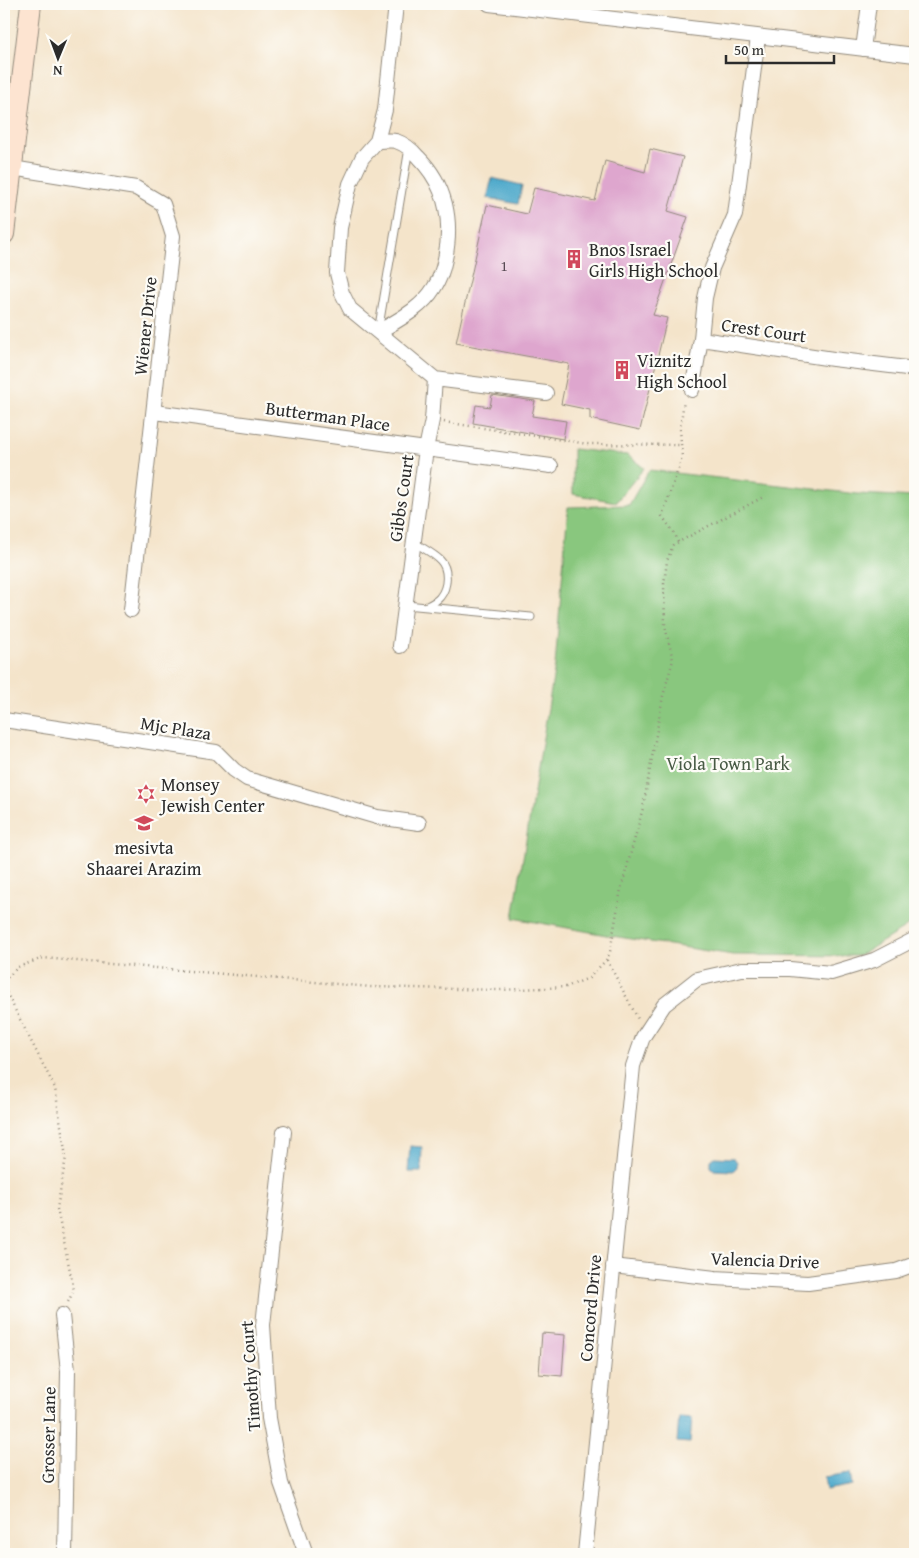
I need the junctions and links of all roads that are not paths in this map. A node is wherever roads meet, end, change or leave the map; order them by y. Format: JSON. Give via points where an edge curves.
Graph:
{"nodes":[{"id":1,"x":31,"y":4,"type":"edge"},
{"id":2,"x":396,"y":4,"type":"edge"},
{"id":3,"x":489,"y":4,"type":"edge"},
{"id":4,"x":870,"y":4,"type":"edge"},
{"id":5,"x":758,"y":37,"type":"junction"},
{"id":6,"x":864,"y":49,"type":"junction"},
{"id":7,"x":915,"y":56,"type":"edge"},
{"id":8,"x":377,"y":141,"type":"junction"},
{"id":9,"x":409,"y":148,"type":"junction"},
{"id":10,"x":12,"y":168,"type":"junction"},
{"id":11,"x":4,"y":234,"type":"edge"},
{"id":12,"x":378,"y":332,"type":"junction"},
{"id":13,"x":701,"y":339,"type":"junction"},
{"id":14,"x":915,"y":369,"type":"edge"},
{"id":15,"x":436,"y":379,"type":"junction"},
{"id":16,"x":692,"y":390,"type":"road end"},
{"id":17,"x":546,"y":393,"type":"dead end"},
{"id":18,"x":155,"y":412,"type":"junction"},
{"id":19,"x":426,"y":449,"type":"junction"},
{"id":20,"x":551,"y":466,"type":"dead end"},
{"id":21,"x":414,"y":542,"type":"junction"},
{"id":22,"x":406,"y":605,"type":"junction"},
{"id":23,"x":427,"y":606,"type":"junction"},
{"id":24,"x":131,"y":610,"type":"dead end"},
{"id":25,"x":531,"y":617,"type":"dead end"},
{"id":26,"x":400,"y":646,"type":"dead end"},
{"id":27,"x":4,"y":720,"type":"edge"},
{"id":28,"x":419,"y":823,"type":"dead end"},
{"id":29,"x":915,"y":939,"type":"edge"},
{"id":30,"x":284,"y":1132,"type":"dead end"},
{"id":31,"x":915,"y":1264,"type":"edge"},
{"id":32,"x":613,"y":1266,"type":"junction"},
{"id":33,"x":62,"y":1316,"type":"road end"},
{"id":34,"x":65,"y":1554,"type":"edge"},
{"id":35,"x":306,"y":1554,"type":"edge"},
{"id":36,"x":585,"y":1554,"type":"edge"}],
"edges":[{"from":1,"to":10,"type":"main road"},
{"from":2,"to":8,"type":"street","via":[[385,110]]},
{"from":3,"to":5,"type":"street"},
{"from":4,"to":6,"type":"street"},
{"from":5,"to":6,"type":"street"},
{"from":5,"to":13,"type":"street","name":"Crest Court","via":[[735,215],[712,268]]},
{"from":6,"to":7,"type":"street"},
{"from":8,"to":9,"type":"street","via":[[395,141]]},
{"from":8,"to":12,"type":"street","via":[[362,158],[350,184],[340,228],[338,272],[342,293],[350,308]]},
{"from":9,"to":12,"type":"lane"},
{"from":9,"to":12,"type":"street","via":[[427,166],[438,184],[446,206],[447,249],[434,288],[412,313]]},
{"from":10,"to":11,"type":"main road"},
{"from":10,"to":18,"type":"street","name":"Wiener Drive","via":[[136,188],[163,204],[173,236]]},
{"from":12,"to":15,"type":"street"},
{"from":13,"to":14,"type":"street","name":"Crest Court"},
{"from":13,"to":16,"type":"street"},
{"from":15,"to":17,"type":"street"},
{"from":15,"to":19,"type":"street"},
{"from":18,"to":19,"type":"street","name":"Butterman Place"},
{"from":18,"to":24,"type":"street","name":"Wiener Drive"},
{"from":19,"to":20,"type":"street","name":"Gibbs Court"},
{"from":19,"to":21,"type":"street","name":"Gibbs Court"},
{"from":21,"to":22,"type":"street","name":"Gibbs Court"},
{"from":21,"to":23,"type":"lane","via":[[440,560],[445,568],[445,588],[440,597]]},
{"from":22,"to":23,"type":"lane"},
{"from":22,"to":26,"type":"street","name":"Gibbs Court"},
{"from":23,"to":25,"type":"lane"},
{"from":27,"to":28,"type":"street","name":"Mjc Plaza","via":[[216,752],[247,780],[377,817]]},
{"from":29,"to":32,"type":"street","name":"Concord Drive","via":[[874,960],[831,973],[790,968],[742,969],[697,979],[664,1004],[643,1037],[633,1066]]},
{"from":30,"to":35,"type":"street","name":"Timothy Court","via":[[263,1325],[269,1418],[282,1483]]},
{"from":31,"to":32,"type":"street","name":"Valencia Drive","via":[[896,1271],[808,1283],[715,1278]]},
{"from":32,"to":36,"type":"street","name":"Concord Drive"},
{"from":33,"to":34,"type":"street","name":"Grosser Lane","via":[[68,1371]]}]}
